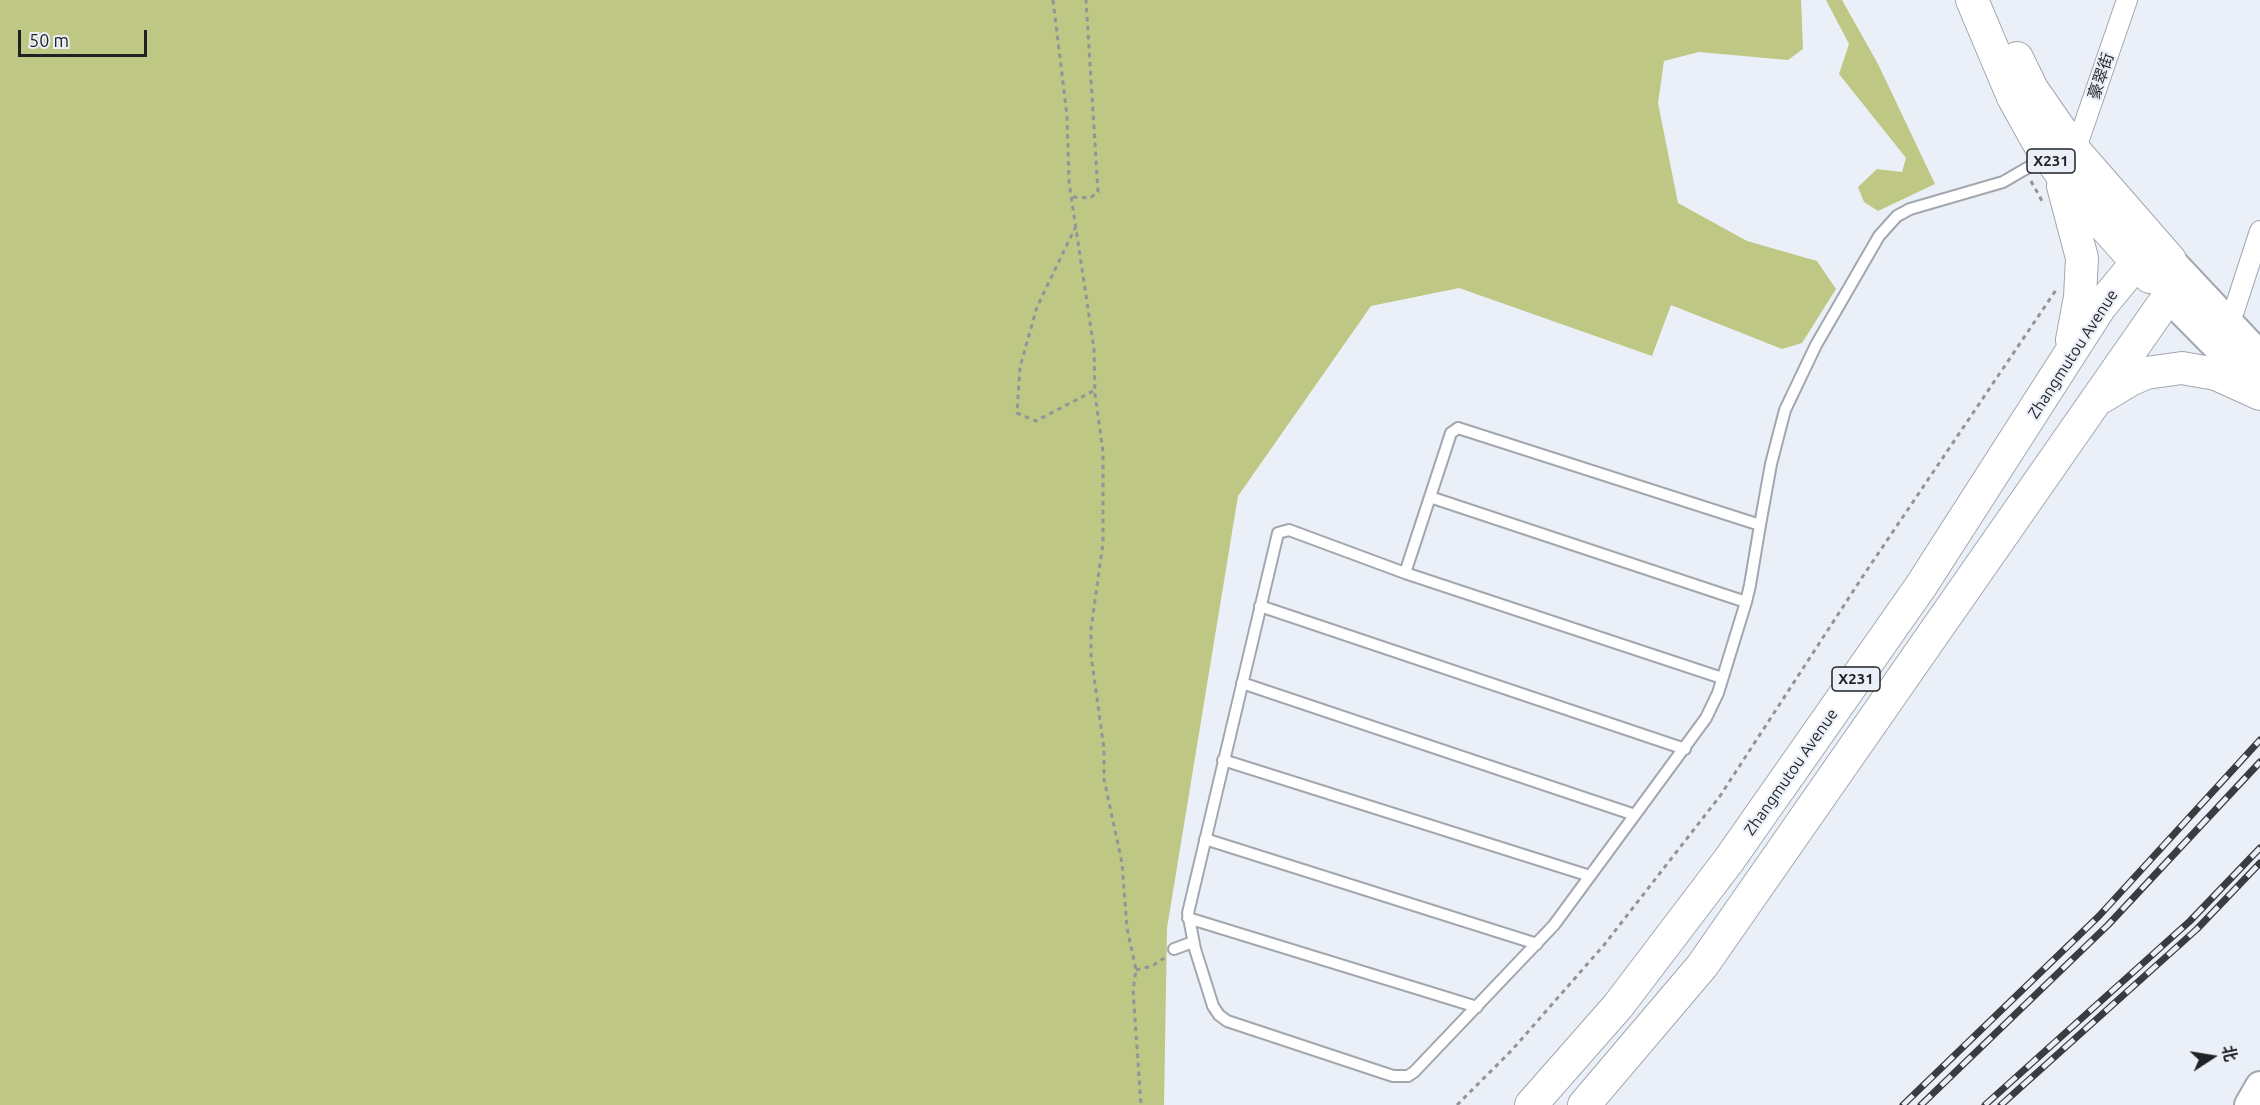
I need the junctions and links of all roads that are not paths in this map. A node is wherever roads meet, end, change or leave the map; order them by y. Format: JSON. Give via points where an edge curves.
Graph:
{"nodes":[{"id":1,"x":1972,"y":0,"type":"edge"},
{"id":2,"x":1991,"y":0,"type":"edge"},
{"id":3,"x":2127,"y":0,"type":"edge"},
{"id":4,"x":2051,"y":161,"type":"junction"},
{"id":5,"x":2260,"y":231,"type":"edge"},
{"id":6,"x":2170,"y":260,"type":"junction"},
{"id":7,"x":2137,"y":262,"type":"junction"},
{"id":8,"x":2168,"y":297,"type":"junction"},
{"id":9,"x":2234,"y":311,"type":"dead end"},
{"id":10,"x":2260,"y":357,"type":"edge"},
{"id":11,"x":2065,"y":363,"type":"junction"},
{"id":12,"x":2260,"y":392,"type":"edge"},
{"id":13,"x":2091,"y":409,"type":"junction"},
{"id":14,"x":1430,"y":497,"type":"junction"},
{"id":15,"x":1760,"y":525,"type":"junction"},
{"id":16,"x":1405,"y":573,"type":"junction"},
{"id":17,"x":1746,"y":602,"type":"junction"},
{"id":18,"x":1260,"y":606,"type":"junction"},
{"id":19,"x":1722,"y":678,"type":"junction"},
{"id":20,"x":1242,"y":683,"type":"junction"},
{"id":21,"x":1685,"y":749,"type":"junction"},
{"id":22,"x":1223,"y":760,"type":"junction"},
{"id":23,"x":1635,"y":816,"type":"junction"},
{"id":24,"x":1204,"y":839,"type":"junction"},
{"id":25,"x":1590,"y":876,"type":"junction"},
{"id":26,"x":1188,"y":918,"type":"junction"},
{"id":27,"x":1193,"y":942,"type":"junction"},
{"id":28,"x":1537,"y":944,"type":"junction"},
{"id":29,"x":1174,"y":949,"type":"road end"},
{"id":30,"x":1477,"y":1008,"type":"junction"},
{"id":31,"x":2260,"y":1086,"type":"edge"},
{"id":32,"x":1531,"y":1105,"type":"edge"},
{"id":33,"x":1584,"y":1105,"type":"edge"},
{"id":34,"x":2249,"y":1105,"type":"edge"}],
"edges":[{"from":1,"to":4,"type":"main road","number":"X231","via":[[2013,97]]},
{"from":2,"to":4,"type":"main road","number":"X231","via":[[2024,73]]},
{"from":3,"to":4,"type":"street","name":"豪翠街"},
{"from":4,"to":6,"type":"main road","number":"X231"},
{"from":4,"to":7,"type":"main road","number":"X231"},
{"from":4,"to":11,"type":"main road","via":[[2073,217],[2082,258],[2076,321]]},
{"from":4,"to":15,"type":"lane","via":[[2003,182],[1911,209],[1897,216],[1879,236],[1816,345],[1785,411]]},
{"from":5,"to":9,"type":"street"},
{"from":6,"to":7,"type":"main road"},
{"from":6,"to":8,"type":"main road"},
{"from":6,"to":10,"type":"main road"},
{"from":7,"to":8,"type":"main road","number":"X231"},
{"from":7,"to":11,"type":"main road","name":"Zhangmutou Avenue","number":"X231","via":[[2100,307]]},
{"from":8,"to":12,"type":"main road"},
{"from":8,"to":13,"type":"main road","number":"X231"},
{"from":11,"to":32,"type":"main road","name":"Zhangmutou Avenue","number":"X231","via":[[1921,586],[1729,860],[1618,1006]]},
{"from":12,"to":13,"type":"main road","via":[[2216,375],[2182,368],[2164,369],[2130,380],[2103,396]]},
{"from":13,"to":33,"type":"main road","number":"X231","via":[[1702,966]]},
{"from":14,"to":15,"type":"lane","via":[[1451,433],[1458,428]]},
{"from":14,"to":16,"type":"lane"},
{"from":14,"to":17,"type":"lane"},
{"from":15,"to":17,"type":"lane"},
{"from":16,"to":18,"type":"lane","via":[[1285,530],[1277,536]]},
{"from":16,"to":19,"type":"lane"},
{"from":17,"to":19,"type":"lane"},
{"from":18,"to":20,"type":"lane"},
{"from":18,"to":21,"type":"lane"},
{"from":19,"to":21,"type":"lane","via":[[1706,718]]},
{"from":20,"to":22,"type":"lane"},
{"from":20,"to":23,"type":"lane"},
{"from":21,"to":23,"type":"lane"},
{"from":22,"to":24,"type":"lane"},
{"from":22,"to":25,"type":"lane"},
{"from":23,"to":25,"type":"lane"},
{"from":24,"to":26,"type":"lane"},
{"from":24,"to":28,"type":"lane"},
{"from":25,"to":28,"type":"lane"},
{"from":26,"to":27,"type":"lane"},
{"from":26,"to":30,"type":"lane"},
{"from":27,"to":29,"type":"lane"},
{"from":27,"to":30,"type":"lane","via":[[1213,1006],[1227,1021],[1393,1076],[1414,1072]]},
{"from":28,"to":30,"type":"lane"},
{"from":31,"to":34,"type":"main road"}]}
